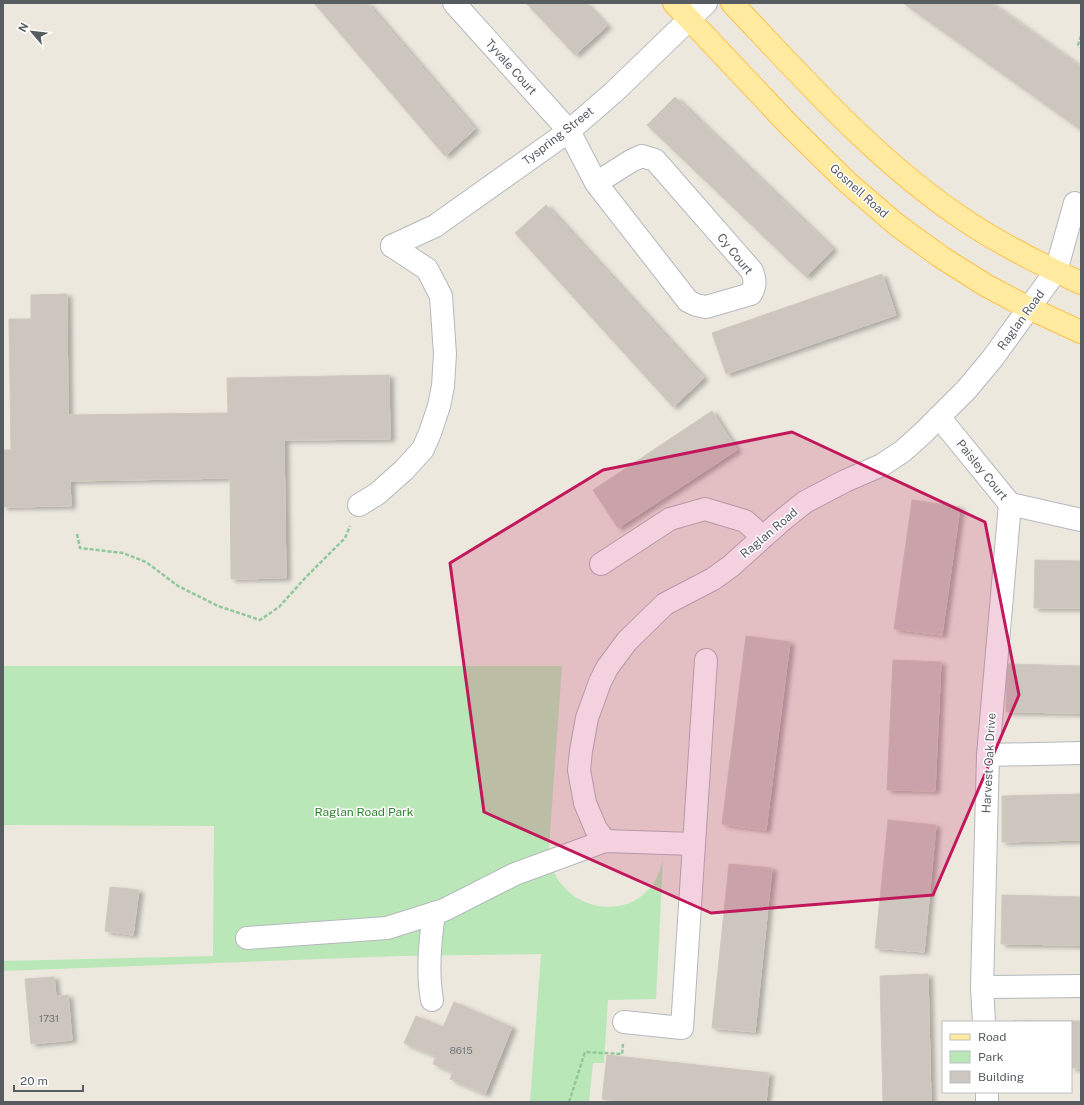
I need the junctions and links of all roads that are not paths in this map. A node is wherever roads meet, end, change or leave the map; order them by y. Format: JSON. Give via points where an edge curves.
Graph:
{"nodes":[{"id":1,"x":454,"y":3,"type":"edge"},
{"id":2,"x":674,"y":3,"type":"edge"},
{"id":3,"x":706,"y":3,"type":"edge"},
{"id":4,"x":732,"y":3,"type":"edge"},
{"id":5,"x":689,"y":20,"type":"junction"},
{"id":6,"x":569,"y":131,"type":"junction"},
{"id":7,"x":596,"y":183,"type":"junction"},
{"id":8,"x":1074,"y":203,"type":"dead end"},
{"id":9,"x":1056,"y":271,"type":"junction"},
{"id":10,"x":1081,"y":283,"type":"edge"},
{"id":11,"x":1029,"y":308,"type":"junction"},
{"id":12,"x":1081,"y":332,"type":"edge"},
{"id":13,"x":939,"y":417,"type":"junction"},
{"id":14,"x":1010,"y":504,"type":"junction"},
{"id":15,"x":359,"y":505,"type":"road end"},
{"id":16,"x":1081,"y":520,"type":"edge"},
{"id":17,"x":763,"y":537,"type":"junction"},
{"id":18,"x":600,"y":564,"type":"dead end"},
{"id":19,"x":706,"y":660,"type":"dead end"},
{"id":20,"x":1081,"y":754,"type":"edge"},
{"id":21,"x":988,"y":755,"type":"junction"},
{"id":22,"x":605,"y":841,"type":"junction"},
{"id":23,"x":694,"y":844,"type":"junction"},
{"id":24,"x":434,"y":914,"type":"junction"},
{"id":25,"x":247,"y":938,"type":"dead end"},
{"id":26,"x":1081,"y":986,"type":"edge"},
{"id":27,"x":982,"y":987,"type":"junction"},
{"id":28,"x":432,"y":1000,"type":"dead end"},
{"id":29,"x":984,"y":1021,"type":"edge"},
{"id":30,"x":624,"y":1022,"type":"road end"}],
"edges":[{"from":1,"to":6,"type":"street","name":"Tyvale Court"},
{"from":2,"to":5,"type":"main road","name":"Gosnell Road"},
{"from":3,"to":5,"type":"street","name":"Tyspring Street"},
{"from":4,"to":9,"type":"main road","via":[[827,104],[900,171],[966,221]]},
{"from":5,"to":6,"type":"street","name":"Tyspring Street"},
{"from":5,"to":11,"type":"main road","name":"Gosnell Road","via":[[841,177],[897,225],[974,278]]},
{"from":6,"to":7,"type":"street","name":"Cy Court"},
{"from":6,"to":15,"type":"street","name":"Tyspring Street","via":[[435,226],[392,246],[427,269],[441,296],[445,354],[443,386],[433,426],[423,449],[377,494]]},
{"from":7,"to":7,"type":"street","name":"Cy Court","via":[[688,301],[706,307],[750,294],[755,279],[752,271],[655,160],[642,156],[631,160]]},
{"from":8,"to":9,"type":"street"},
{"from":9,"to":10,"type":"main road"},
{"from":9,"to":11,"type":"street","name":"Raglan Road"},
{"from":11,"to":12,"type":"main road","name":"Gosnell Road"},
{"from":11,"to":13,"type":"street","name":"Raglan Road","via":[[992,360]]},
{"from":13,"to":14,"type":"street","name":"Paisley Court"},
{"from":13,"to":17,"type":"street","name":"Raglan Road","via":[[903,451],[882,465],[805,502]]},
{"from":14,"to":16,"type":"street","name":"Paisley Court"},
{"from":14,"to":21,"type":"street","name":"Harvest Oak Drive"},
{"from":17,"to":18,"type":"street","via":[[745,521],[705,510],[670,519]]},
{"from":17,"to":22,"type":"street","name":"Raglan Road","via":[[713,579],[665,604],[627,641],[600,682],[588,718],[579,770],[585,803],[596,829]]},
{"from":19,"to":23,"type":"street"},
{"from":20,"to":21,"type":"street"},
{"from":21,"to":27,"type":"street","name":"Harvest Oak Drive"},
{"from":22,"to":23,"type":"street"},
{"from":22,"to":24,"type":"street","via":[[515,874]]},
{"from":23,"to":30,"type":"street","via":[[682,1028]]},
{"from":24,"to":25,"type":"street","via":[[387,928]]},
{"from":24,"to":28,"type":"street","via":[[429,959]]},
{"from":26,"to":27,"type":"street"},
{"from":27,"to":29,"type":"street","name":"Harvest Oak Drive"}]}
